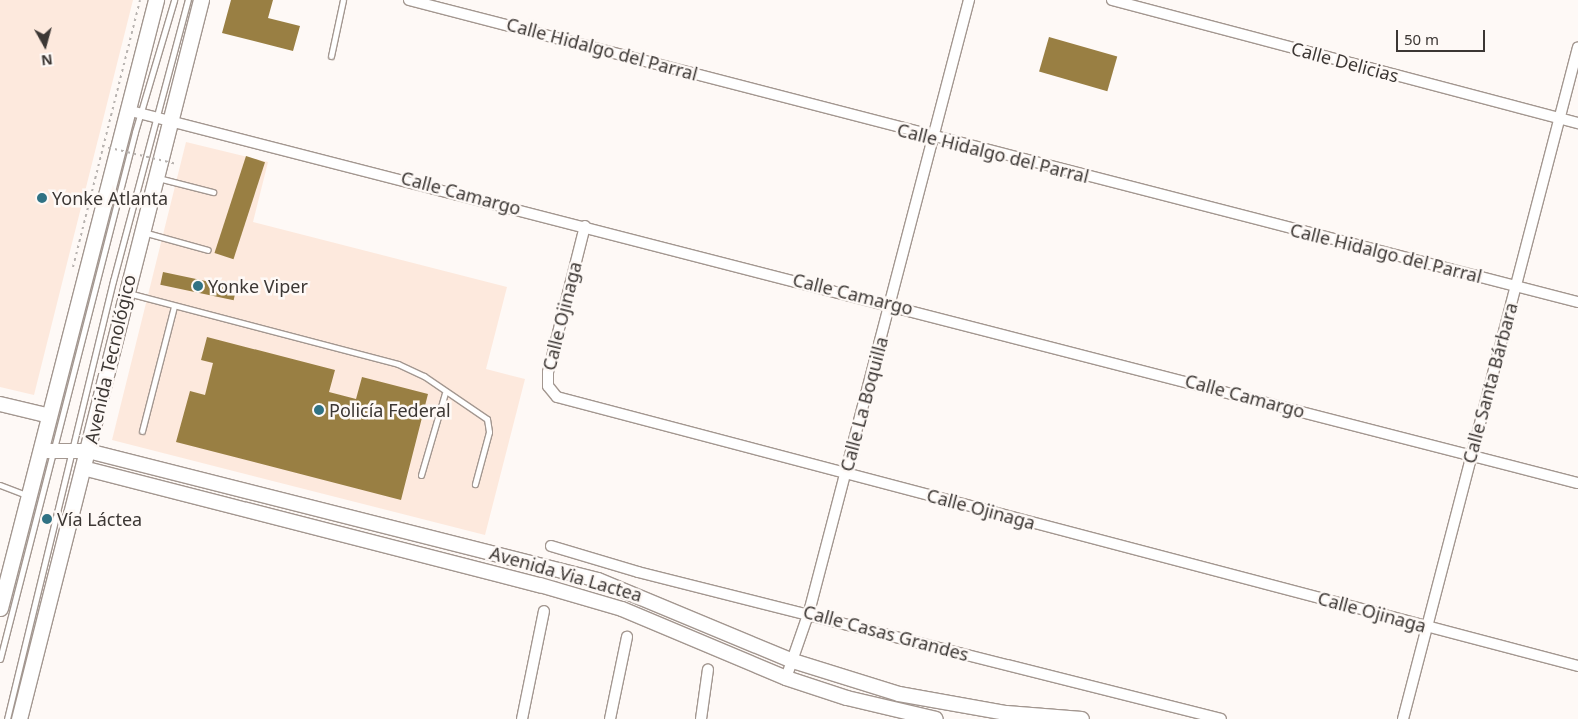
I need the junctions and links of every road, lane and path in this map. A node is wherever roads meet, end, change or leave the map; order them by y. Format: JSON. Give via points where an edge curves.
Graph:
{"nodes":[{"id":1,"x":156,"y":0,"type":"edge"},
{"id":2,"x":174,"y":0,"type":"edge"},
{"id":3,"x":188,"y":0,"type":"edge"},
{"id":4,"x":201,"y":0,"type":"edge"},
{"id":5,"x":344,"y":0,"type":"edge"},
{"id":6,"x":409,"y":0,"type":"edge"},
{"id":7,"x":969,"y":0,"type":"edge"},
{"id":8,"x":1112,"y":0,"type":"edge"},
{"id":9,"x":1578,"y":47,"type":"edge"},
{"id":10,"x":331,"y":56,"type":"dead end"},
{"id":11,"x":134,"y":112,"type":"junction"},
{"id":12,"x":163,"y":118,"type":"junction"},
{"id":13,"x":1560,"y":118,"type":"junction"},
{"id":14,"x":1578,"y":123,"type":"edge"},
{"id":15,"x":933,"y":138,"type":"junction"},
{"id":16,"x":102,"y":146,"type":"dead end"},
{"id":17,"x":177,"y":164,"type":"dead end"},
{"id":18,"x":156,"y":177,"type":"junction"},
{"id":19,"x":213,"y":192,"type":"dead end"},
{"id":20,"x":585,"y":226,"type":"junction"},
{"id":21,"x":140,"y":231,"type":"junction"},
{"id":22,"x":208,"y":250,"type":"dead end"},
{"id":23,"x":1516,"y":286,"type":"junction"},
{"id":24,"x":125,"y":292,"type":"junction"},
{"id":25,"x":1578,"y":302,"type":"edge"},
{"id":26,"x":890,"y":303,"type":"junction"},
{"id":27,"x":174,"y":306,"type":"junction"},
{"id":28,"x":445,"y":393,"type":"junction"},
{"id":29,"x":0,"y":404,"type":"edge"},
{"id":30,"x":50,"y":416,"type":"junction"},
{"id":31,"x":142,"y":431,"type":"dead end"},
{"id":32,"x":48,"y":450,"type":"junction"},
{"id":33,"x":82,"y":450,"type":"junction"},
{"id":34,"x":1470,"y":455,"type":"junction"},
{"id":35,"x":83,"y":468,"type":"junction"},
{"id":36,"x":846,"y":474,"type":"junction"},
{"id":37,"x":421,"y":475,"type":"dead end"},
{"id":38,"x":1578,"y":483,"type":"edge"},
{"id":39,"x":476,"y":484,"type":"dead end"},
{"id":40,"x":0,"y":485,"type":"edge"},
{"id":41,"x":29,"y":496,"type":"junction"},
{"id":42,"x":551,"y":546,"type":"dead end"},
{"id":43,"x":0,"y":608,"type":"edge"},
{"id":44,"x":544,"y":611,"type":"dead end"},
{"id":45,"x":810,"y":612,"type":"junction"},
{"id":46,"x":1427,"y":626,"type":"junction"},
{"id":47,"x":627,"y":637,"type":"dead end"},
{"id":48,"x":0,"y":659,"type":"edge"},
{"id":49,"x":793,"y":661,"type":"junction"},
{"id":50,"x":1578,"y":666,"type":"edge"},
{"id":51,"x":708,"y":669,"type":"dead end"},
{"id":52,"x":786,"y":678,"type":"junction"},
{"id":53,"x":7,"y":719,"type":"edge"},
{"id":54,"x":19,"y":719,"type":"edge"},
{"id":55,"x":522,"y":719,"type":"edge"},
{"id":56,"x":610,"y":719,"type":"edge"},
{"id":57,"x":701,"y":719,"type":"edge"},
{"id":58,"x":936,"y":719,"type":"edge"},
{"id":59,"x":1082,"y":719,"type":"edge"},
{"id":60,"x":1221,"y":719,"type":"edge"},
{"id":61,"x":1403,"y":719,"type":"edge"}],
"edges":[{"from":1,"to":11,"type":"main road"},
{"from":2,"to":11,"type":"lane"},
{"from":3,"to":12,"type":"lane"},
{"from":4,"to":12,"type":"main road","name":"Avenida Tecnológico"},
{"from":5,"to":10,"type":"lane"},
{"from":6,"to":15,"type":"street","name":"Calle Hidalgo del Parral"},
{"from":7,"to":15,"type":"street","name":"Calle La Boquilla"},
{"from":8,"to":13,"type":"street","name":"Calle Delicias"},
{"from":9,"to":13,"type":"street","name":"Calle Santa Bárbara"},
{"from":11,"to":12,"type":"street","name":"Calle Camargo"},
{"from":11,"to":30,"type":"main road"},
{"from":11,"to":32,"type":"lane"},
{"from":12,"to":18,"type":"main road","name":"Avenida Tecnológico"},
{"from":12,"to":20,"type":"street","name":"Calle Camargo"},
{"from":12,"to":33,"type":"lane"},
{"from":13,"to":14,"type":"street","name":"Calle Delicias"},
{"from":13,"to":23,"type":"street","name":"Calle Santa Bárbara"},
{"from":15,"to":23,"type":"street","name":"Calle Hidalgo del Parral"},
{"from":15,"to":26,"type":"street","name":"Calle La Boquilla"},
{"from":16,"to":17,"type":"path","bridge":true},
{"from":18,"to":19,"type":"lane"},
{"from":18,"to":21,"type":"main road","name":"Avenida Tecnológico"},
{"from":20,"to":26,"type":"street","name":"Calle Camargo"},
{"from":20,"to":36,"type":"street","name":"Calle Ojinaga","via":[[548,372],[553,395]]},
{"from":21,"to":22,"type":"lane"},
{"from":21,"to":24,"type":"main road","name":"Avenida Tecnológico"},
{"from":23,"to":25,"type":"street","name":"Calle Hidalgo del Parral"},
{"from":23,"to":34,"type":"street","name":"Calle Santa Bárbara"},
{"from":24,"to":27,"type":"lane"},
{"from":24,"to":33,"type":"main road","name":"Avenida Tecnológico"},
{"from":26,"to":34,"type":"street","name":"Calle Camargo"},
{"from":26,"to":36,"type":"street","name":"Calle La Boquilla"},
{"from":27,"to":28,"type":"lane","via":[[398,364]]},
{"from":27,"to":31,"type":"lane"},
{"from":28,"to":37,"type":"lane"},
{"from":28,"to":39,"type":"lane","via":[[480,412],[490,425]]},
{"from":29,"to":30,"type":"main road"},
{"from":30,"to":32,"type":"main road"},
{"from":32,"to":33,"type":"main road","name":"Avenida Via Lactea"},
{"from":32,"to":41,"type":"main road"},
{"from":32,"to":48,"type":"lane"},
{"from":33,"to":35,"type":"main road","name":"Avenida Tecnológico"},
{"from":33,"to":49,"type":"main road","name":"Avenida Via Lactea","via":[[598,580]]},
{"from":33,"to":53,"type":"lane"},
{"from":34,"to":38,"type":"street","name":"Calle Camargo"},
{"from":34,"to":46,"type":"street","name":"Calle Santa Bárbara"},
{"from":35,"to":52,"type":"main road","name":"Avenida Via Lactea","via":[[622,609]]},
{"from":35,"to":54,"type":"main road","name":"Avenida Tecnológico"},
{"from":36,"to":45,"type":"street","name":"Calle La Boquilla"},
{"from":36,"to":46,"type":"street","name":"Calle Ojinaga"},
{"from":40,"to":41,"type":"lane"},
{"from":41,"to":43,"type":"main road"},
{"from":42,"to":45,"type":"street","name":"Calle Casas Grandes","via":[[638,572]]},
{"from":44,"to":55,"type":"street"},
{"from":45,"to":49,"type":"street","name":"Calle La Boquilla"},
{"from":45,"to":60,"type":"street","name":"Calle Casas Grandes"},
{"from":46,"to":50,"type":"street","name":"Calle Ojinaga"},
{"from":46,"to":61,"type":"street","name":"Calle Santa Bárbara"},
{"from":47,"to":56,"type":"street"},
{"from":49,"to":52,"type":"street","name":"Calle La Boquilla"},
{"from":49,"to":59,"type":"main road","name":"Avenida Via Lactea","via":[[850,681],[954,706]]},
{"from":51,"to":57,"type":"street"},
{"from":52,"to":58,"type":"main road","name":"Avenida Via Lactea","via":[[847,698]]}]}
